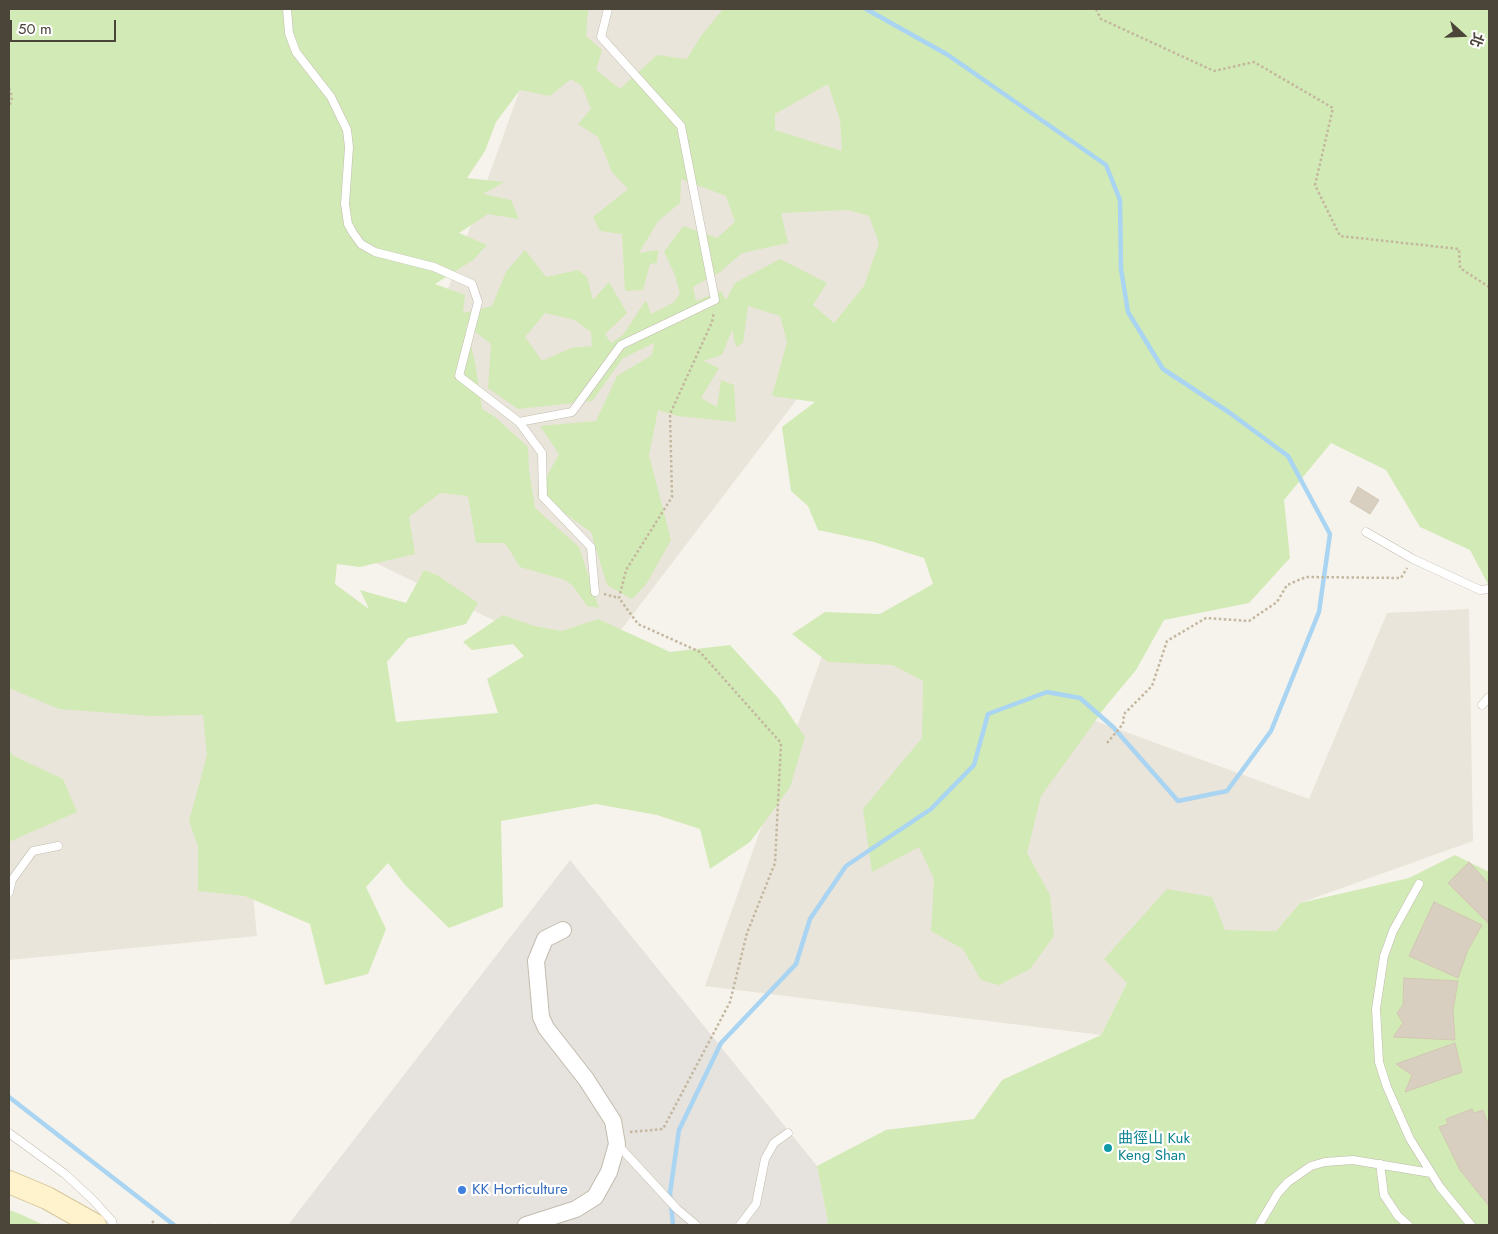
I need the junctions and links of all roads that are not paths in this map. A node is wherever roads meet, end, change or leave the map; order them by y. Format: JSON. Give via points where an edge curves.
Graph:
{"nodes":[{"id":1,"x":287,"y":9,"type":"edge"},
{"id":2,"x":608,"y":9,"type":"edge"},
{"id":3,"x":519,"y":422,"type":"junction"},
{"id":4,"x":1366,"y":532,"type":"dead end"},
{"id":5,"x":1489,"y":588,"type":"edge"},
{"id":6,"x":595,"y":592,"type":"road end"},
{"id":7,"x":1489,"y":697,"type":"edge"},
{"id":8,"x":1482,"y":705,"type":"dead end"},
{"id":9,"x":58,"y":846,"type":"dead end"},
{"id":10,"x":1419,"y":884,"type":"dead end"},
{"id":11,"x":9,"y":892,"type":"edge"},
{"id":12,"x":563,"y":930,"type":"dead end"},
{"id":13,"x":9,"y":1133,"type":"edge"},
{"id":14,"x":788,"y":1133,"type":"dead end"},
{"id":15,"x":617,"y":1139,"type":"junction"},
{"id":16,"x":1380,"y":1164,"type":"junction"},
{"id":17,"x":1431,"y":1172,"type":"junction"},
{"id":18,"x":9,"y":1182,"type":"edge"},
{"id":19,"x":95,"y":1225,"type":"edge"},
{"id":20,"x":113,"y":1225,"type":"edge"},
{"id":21,"x":526,"y":1225,"type":"edge"},
{"id":22,"x":696,"y":1225,"type":"edge"},
{"id":23,"x":740,"y":1225,"type":"edge"},
{"id":24,"x":1259,"y":1225,"type":"edge"},
{"id":25,"x":1408,"y":1225,"type":"edge"},
{"id":26,"x":1471,"y":1225,"type":"edge"}],
"edges":[{"from":1,"to":3,"type":"lane","via":[[289,33],[296,52],[331,97],[347,130],[345,204],[353,233],[361,244],[375,252],[434,267],[472,284],[478,302],[459,376]]},
{"from":2,"to":3,"type":"lane","via":[[601,37],[681,126],[715,300],[621,345],[572,412]]},
{"from":3,"to":6,"type":"lane","via":[[542,453],[543,497],[591,547]]},
{"from":4,"to":5,"type":"lane","via":[[1413,559],[1480,590]]},
{"from":7,"to":8,"type":"lane"},
{"from":9,"to":11,"type":"lane","via":[[33,851],[12,880]]},
{"from":10,"to":17,"type":"lane","via":[[1393,931],[1384,956],[1376,1035],[1387,1087],[1410,1138]]},
{"from":12,"to":15,"type":"street","via":[[545,939],[536,962],[540,1017],[613,1121]]},
{"from":13,"to":20,"type":"lane","via":[[66,1174]]},
{"from":14,"to":23,"type":"lane","via":[[774,1143],[765,1159],[756,1204]]},
{"from":15,"to":21,"type":"street","via":[[609,1172],[595,1197],[576,1210]]},
{"from":15,"to":22,"type":"lane","via":[[677,1209]]},
{"from":16,"to":17,"type":"lane"},
{"from":16,"to":24,"type":"lane","via":[[1339,1160],[1312,1166],[1283,1187]]},
{"from":16,"to":25,"type":"lane","via":[[1384,1195],[1394,1212]]},
{"from":17,"to":26,"type":"lane"},
{"from":18,"to":19,"type":"main road","via":[[47,1198]]}]}
